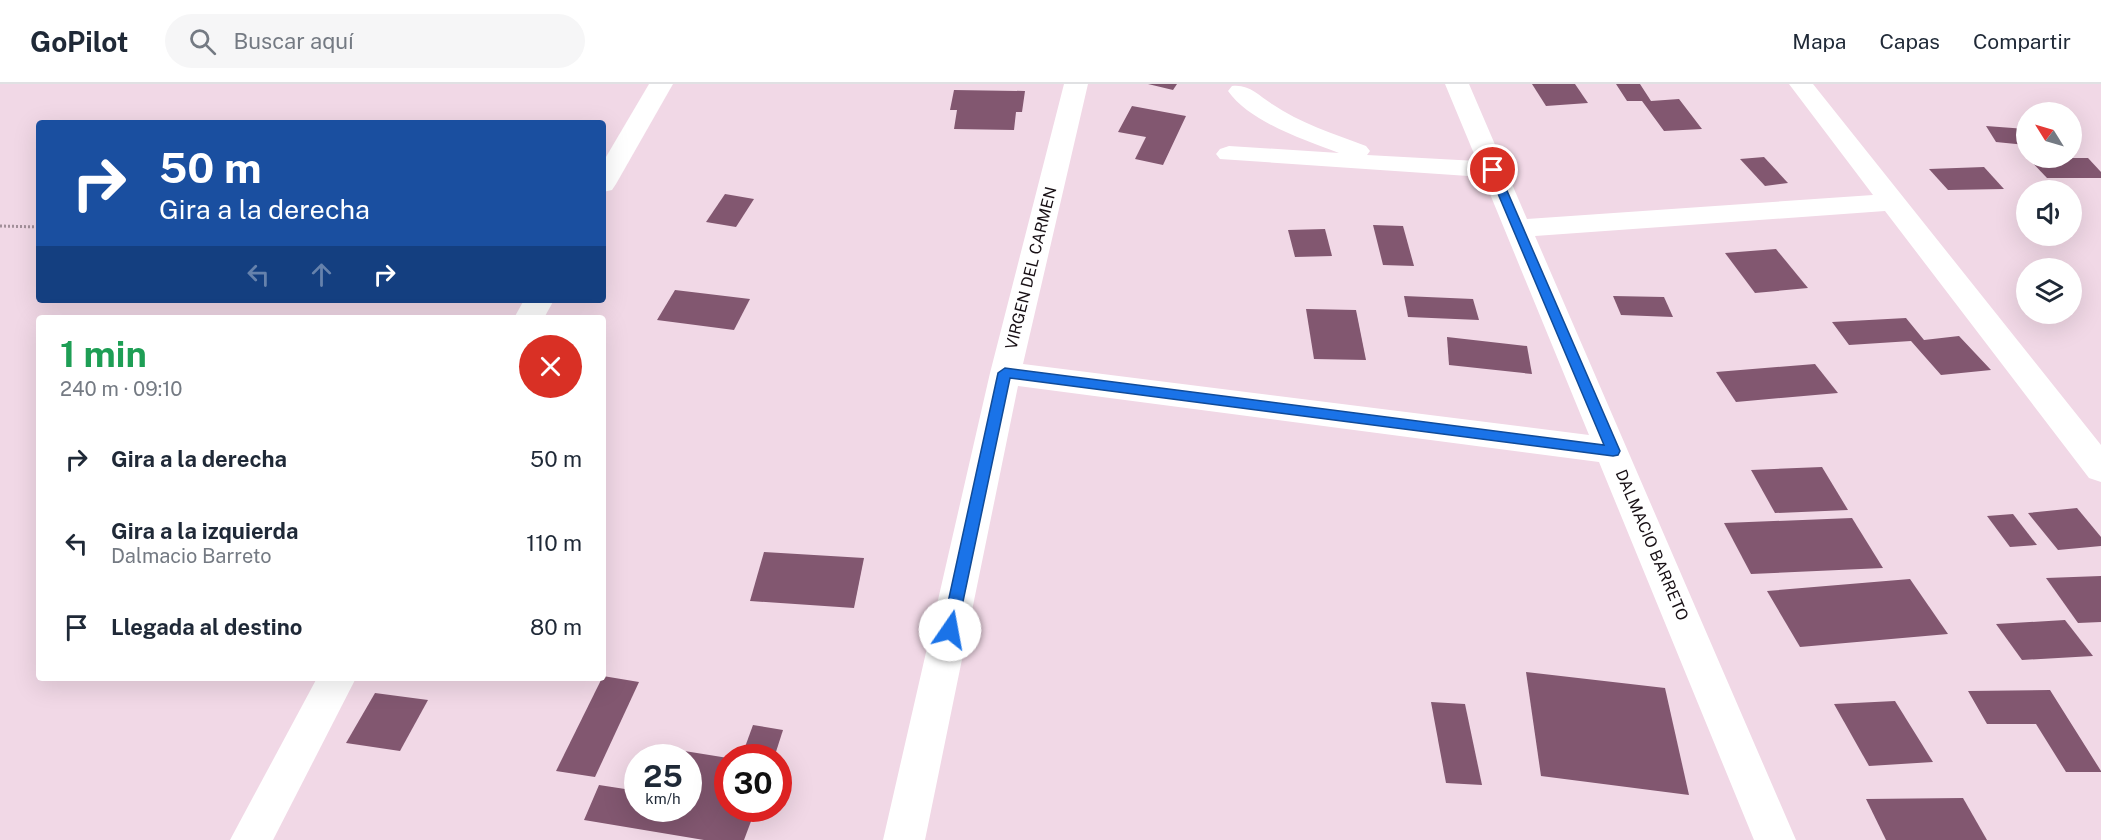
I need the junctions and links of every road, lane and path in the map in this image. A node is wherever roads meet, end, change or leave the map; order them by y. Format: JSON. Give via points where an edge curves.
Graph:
{"nodes":[{"id":1,"x":661,"y":84,"type":"edge"},
{"id":2,"x":1076,"y":84,"type":"edge"},
{"id":3,"x":1457,"y":84,"type":"edge"},
{"id":4,"x":1801,"y":84,"type":"edge"},
{"id":5,"x":1240,"y":91,"type":"dead end"},
{"id":6,"x":1229,"y":154,"type":"dead end"},
{"id":7,"x":1386,"y":162,"type":"junction"},
{"id":8,"x":1493,"y":170,"type":"junction"},
{"id":9,"x":606,"y":179,"type":"edge"},
{"id":10,"x":1893,"y":202,"type":"junction"},
{"id":11,"x":0,"y":226,"type":"edge"},
{"id":12,"x":36,"y":227,"type":"edge"},
{"id":13,"x":1520,"y":228,"type":"junction"},
{"id":14,"x":1005,"y":373,"type":"junction"},
{"id":15,"x":1613,"y":451,"type":"junction"},
{"id":16,"x":2101,"y":469,"type":"edge"},
{"id":17,"x":335,"y":681,"type":"edge"},
{"id":18,"x":251,"y":840,"type":"edge"},
{"id":19,"x":904,"y":840,"type":"edge"},
{"id":20,"x":1775,"y":840,"type":"edge"}],
"edges":[{"from":1,"to":9,"type":"street"},
{"from":2,"to":14,"type":"street","name":"VIRGEN DEL CARMEN"},
{"from":3,"to":8,"type":"street","name":"DALMACIO BARRETO"},
{"from":4,"to":10,"type":"street"},
{"from":5,"to":7,"type":"street","via":[[1260,108],[1315,135]]},
{"from":6,"to":7,"type":"street"},
{"from":7,"to":8,"type":"street"},
{"from":8,"to":13,"type":"street","name":"DALMACIO BARRETO"},
{"from":10,"to":13,"type":"street"},
{"from":10,"to":16,"type":"street"},
{"from":11,"to":12,"type":"path"},
{"from":13,"to":15,"type":"street","name":"DALMACIO BARRETO"},
{"from":14,"to":15,"type":"street"},
{"from":14,"to":19,"type":"street","name":"VIRGEN DEL CARMEN"},
{"from":15,"to":20,"type":"street","name":"DALMACIO BARRETO"},
{"from":17,"to":18,"type":"street"}]}
